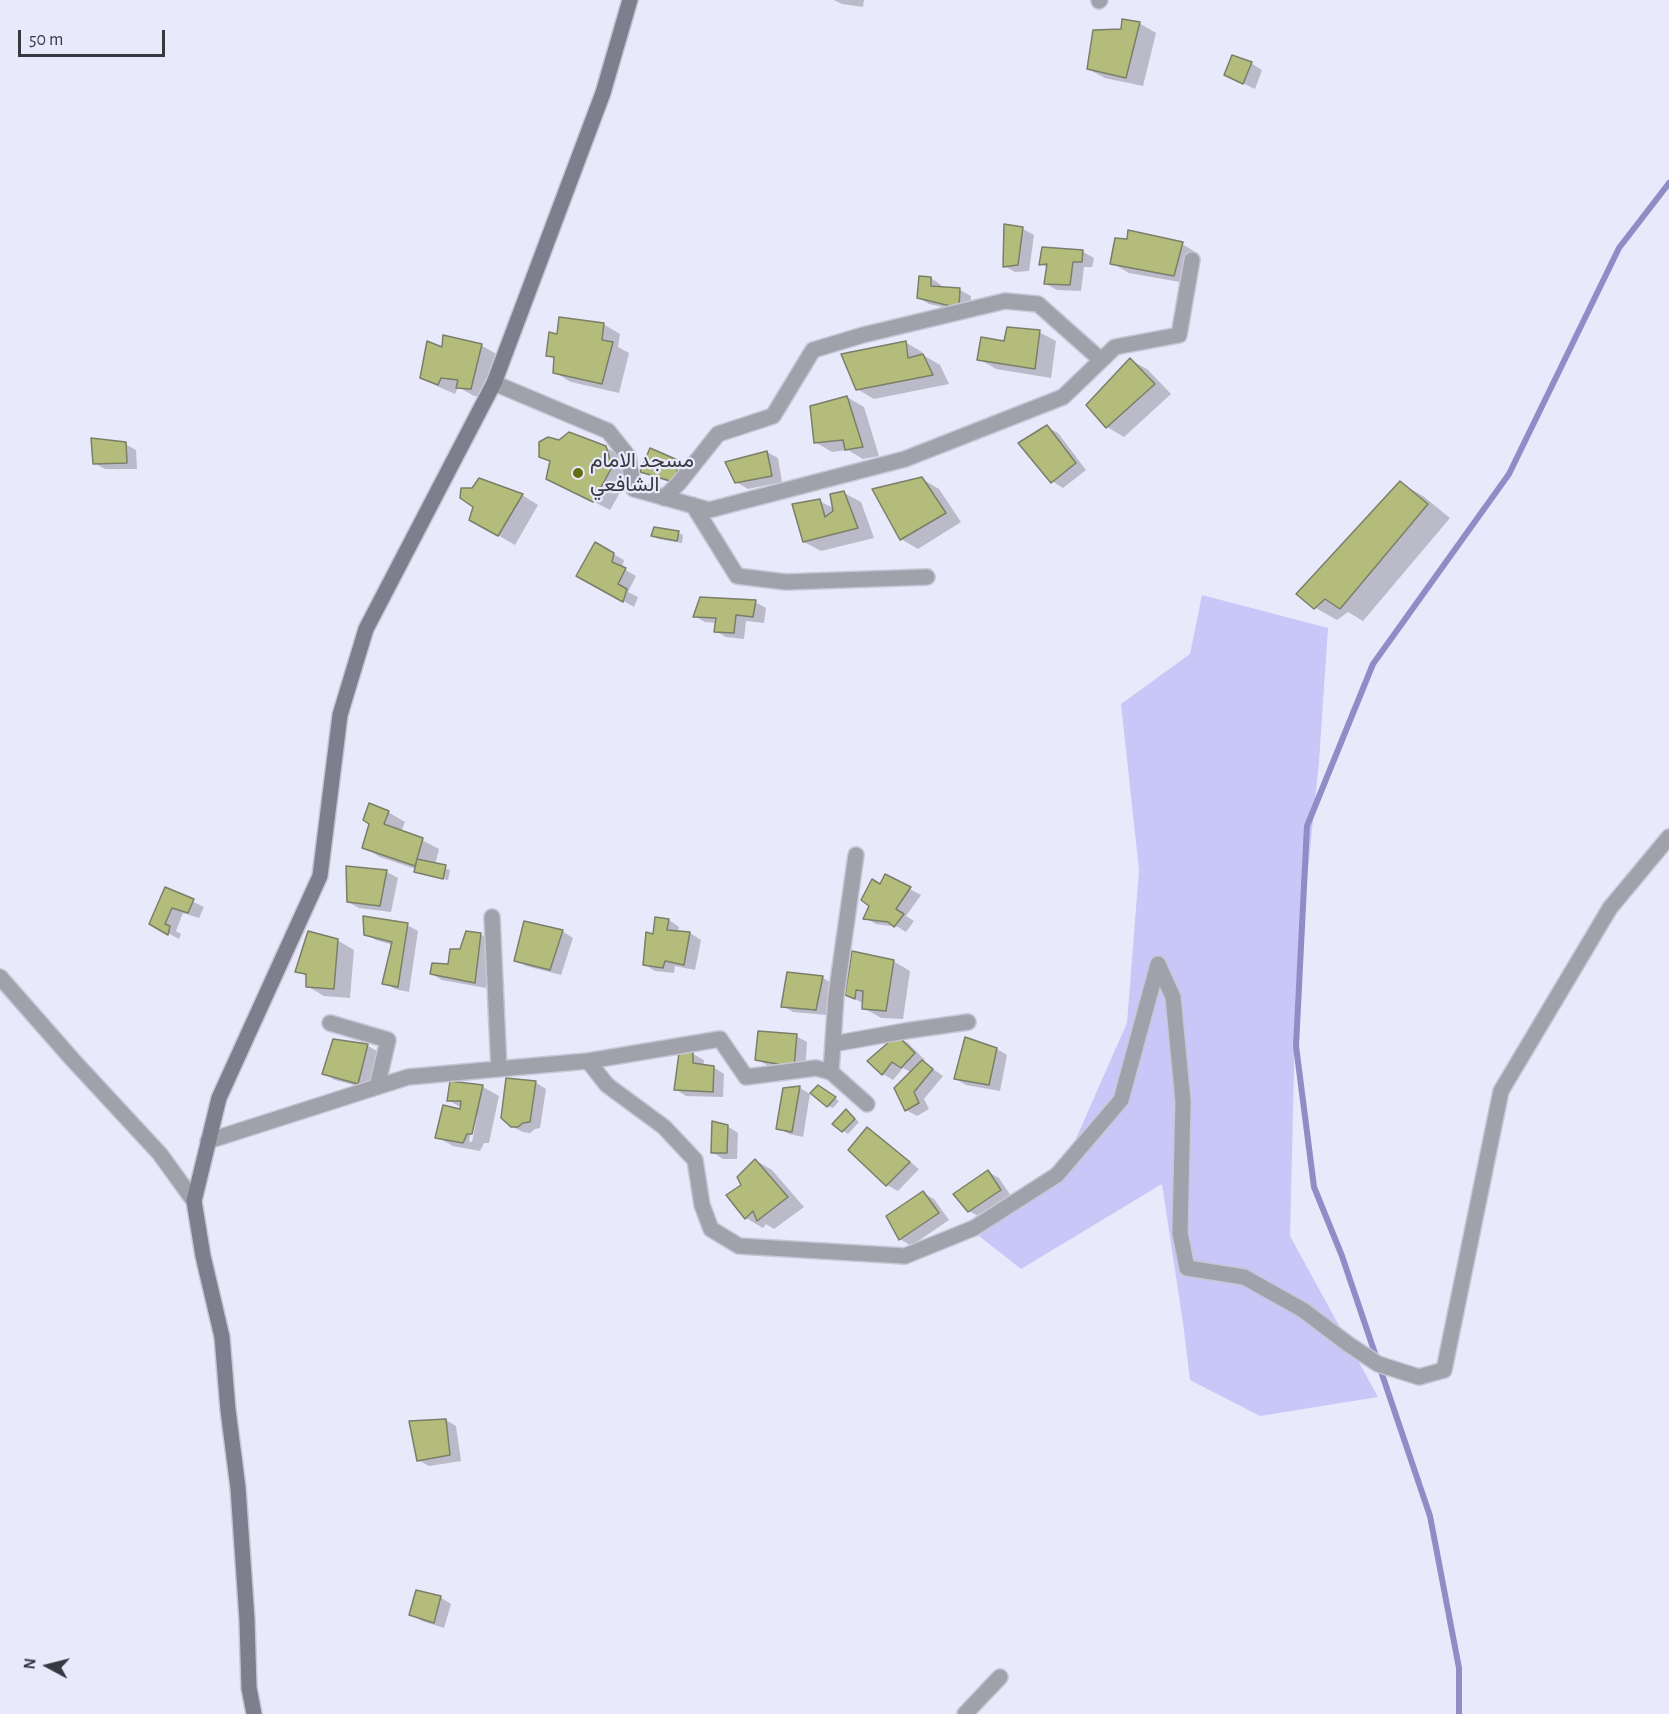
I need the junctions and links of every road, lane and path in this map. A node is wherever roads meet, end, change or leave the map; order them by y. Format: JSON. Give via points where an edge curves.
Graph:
{"nodes":[{"id":1,"x":631,"y":1,"type":"edge"},
{"id":2,"x":1192,"y":260,"type":"dead end"},
{"id":3,"x":1101,"y":360,"type":"junction"},
{"id":4,"x":494,"y":383,"type":"junction"},
{"id":5,"x":664,"y":498,"type":"junction"},
{"id":6,"x":693,"y":505,"type":"junction"},
{"id":7,"x":927,"y":577,"type":"dead end"},
{"id":8,"x":1669,"y":837,"type":"edge"},
{"id":9,"x":856,"y":855,"type":"dead end"},
{"id":10,"x":492,"y":917,"type":"dead end"},
{"id":11,"x":0,"y":977,"type":"edge"},
{"id":12,"x":968,"y":1022,"type":"dead end"},
{"id":13,"x":330,"y":1023,"type":"dead end"},
{"id":14,"x":833,"y":1044,"type":"junction"},
{"id":15,"x":588,"y":1061,"type":"junction"},
{"id":16,"x":499,"y":1069,"type":"junction"},
{"id":17,"x":831,"y":1072,"type":"junction"},
{"id":18,"x":377,"y":1087,"type":"junction"},
{"id":19,"x":867,"y":1104,"type":"dead end"},
{"id":20,"x":208,"y":1141,"type":"junction"},
{"id":21,"x":194,"y":1201,"type":"junction"},
{"id":22,"x":1000,"y":1677,"type":"dead end"},
{"id":23,"x":254,"y":1714,"type":"edge"},
{"id":24,"x":965,"y":1714,"type":"edge"}],
"edges":[{"from":1,"to":4,"type":"street","via":[[603,93]]},
{"from":2,"to":3,"type":"street","via":[[1179,335],[1115,348]]},
{"from":3,"to":5,"type":"street","via":[[1038,304],[1005,301],[813,350],[773,416],[718,434]]},
{"from":3,"to":6,"type":"street","via":[[1063,397],[905,459],[709,510]]},
{"from":4,"to":5,"type":"street","via":[[608,431],[628,456],[633,489]]},
{"from":4,"to":20,"type":"street","via":[[366,629],[340,715],[320,876],[219,1098]]},
{"from":5,"to":6,"type":"street"},
{"from":6,"to":7,"type":"street","via":[[737,576],[786,582]]},
{"from":8,"to":15,"type":"street","via":[[1610,908],[1500,1091],[1444,1370],[1419,1377],[1378,1364],[1303,1310],[1244,1277],[1187,1268],[1179,1233],[1184,1101],[1173,997],[1158,964],[1121,1100],[1057,1175],[974,1228],[905,1256],[740,1246],[711,1229],[702,1205],[695,1160],[664,1126],[607,1085]]},
{"from":9,"to":14,"type":"street"},
{"from":10,"to":16,"type":"street"},
{"from":11,"to":21,"type":"street","via":[[160,1154]]},
{"from":12,"to":14,"type":"street"},
{"from":13,"to":18,"type":"street","via":[[388,1040]]},
{"from":14,"to":17,"type":"street"},
{"from":15,"to":16,"type":"street"},
{"from":15,"to":17,"type":"street","via":[[720,1039],[746,1077],[816,1068]]},
{"from":16,"to":18,"type":"street","via":[[408,1077]]},
{"from":17,"to":19,"type":"street"},
{"from":18,"to":20,"type":"street"},
{"from":20,"to":21,"type":"street"},
{"from":21,"to":23,"type":"street","via":[[222,1337],[238,1488],[249,1688]]},
{"from":22,"to":24,"type":"street"}]}
